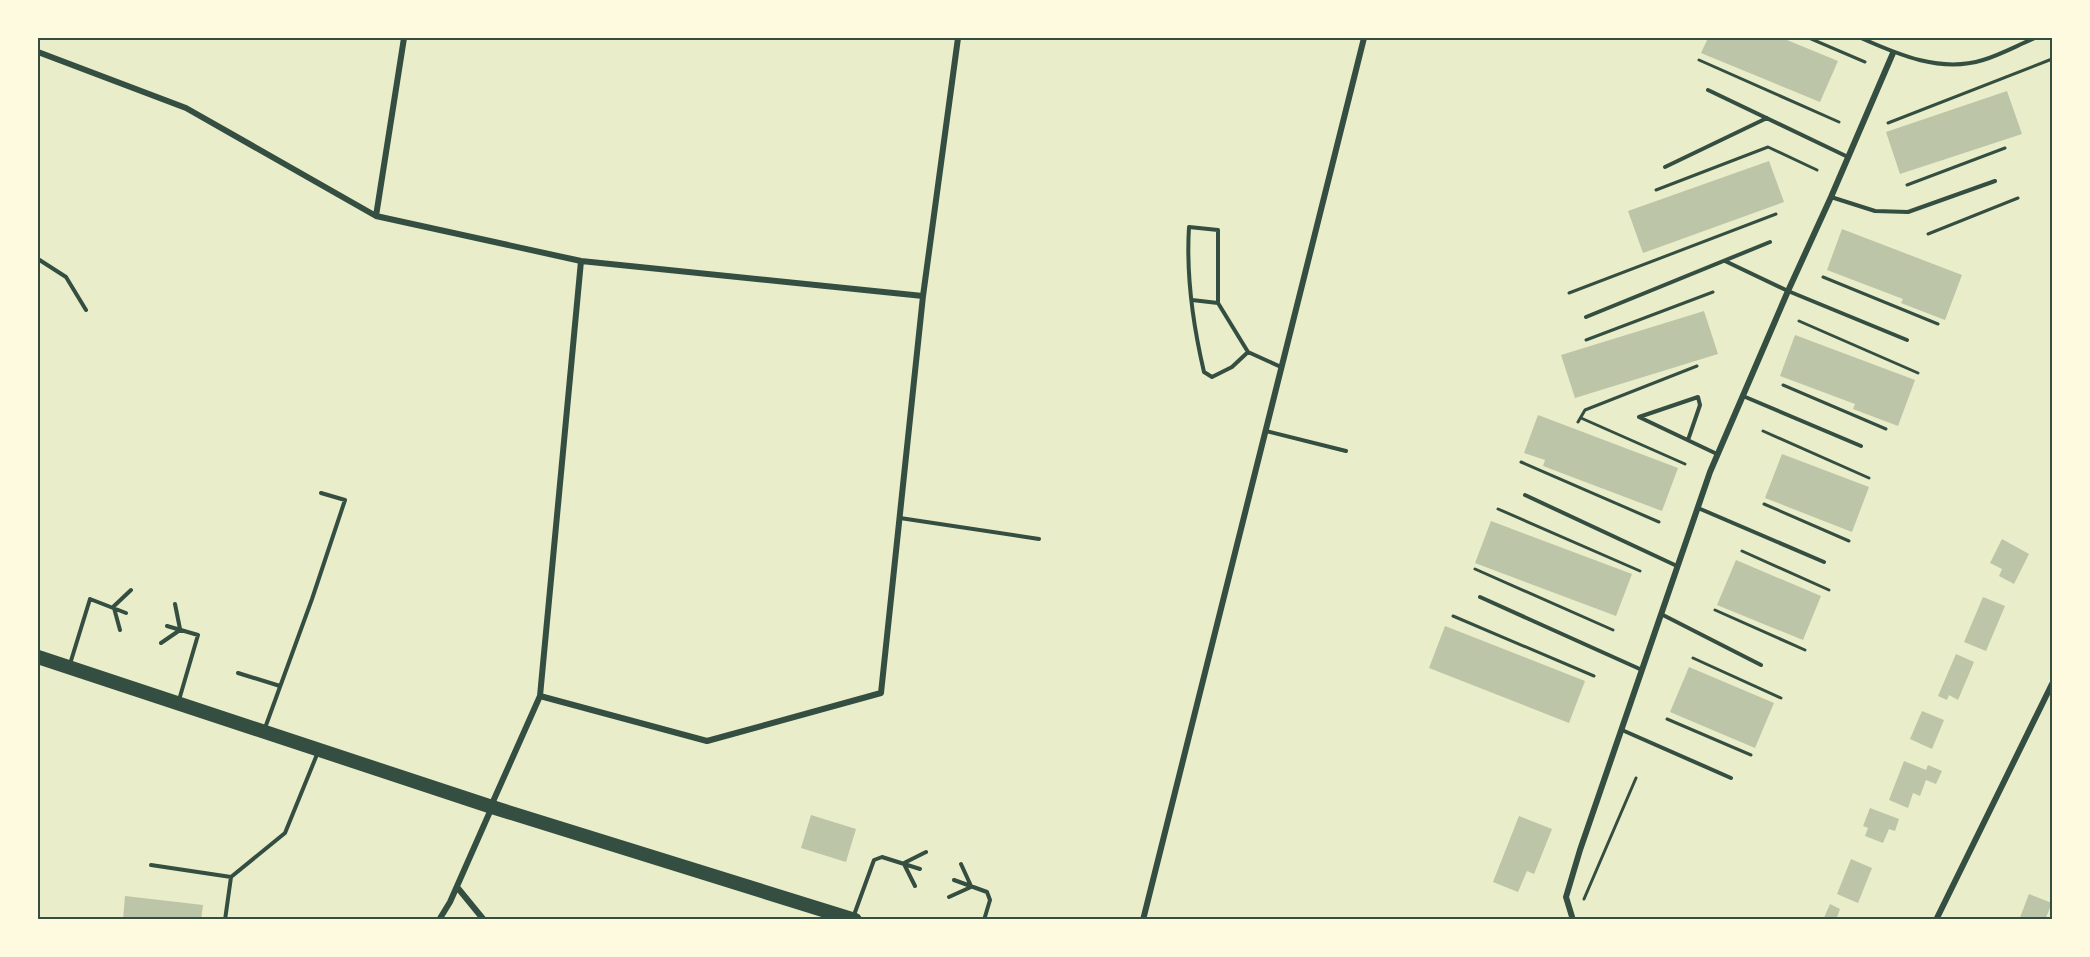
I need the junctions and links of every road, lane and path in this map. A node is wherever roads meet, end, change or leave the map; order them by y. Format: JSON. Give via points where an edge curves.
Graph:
{"nodes":[{"id":1,"x":404,"y":38,"type":"edge"},
{"id":2,"x":958,"y":38,"type":"edge"},
{"id":3,"x":1364,"y":38,"type":"edge"},
{"id":4,"x":1809,"y":38,"type":"edge"},
{"id":5,"x":1861,"y":38,"type":"edge"},
{"id":6,"x":2035,"y":38,"type":"edge"},
{"id":7,"x":38,"y":52,"type":"edge"},
{"id":8,"x":1893,"y":52,"type":"junction"},
{"id":9,"x":2052,"y":59,"type":"edge"},
{"id":10,"x":1699,"y":60,"type":"dead end"},
{"id":11,"x":1865,"y":62,"type":"dead end"},
{"id":12,"x":1708,"y":90,"type":"dead end"},
{"id":13,"x":1767,"y":118,"type":"junction"},
{"id":14,"x":1839,"y":122,"type":"dead end"},
{"id":15,"x":1888,"y":123,"type":"dead end"},
{"id":16,"x":2005,"y":148,"type":"dead end"},
{"id":17,"x":1849,"y":157,"type":"junction"},
{"id":18,"x":1665,"y":166,"type":"dead end"},
{"id":19,"x":1817,"y":170,"type":"dead end"},
{"id":20,"x":1995,"y":181,"type":"dead end"},
{"id":21,"x":1907,"y":185,"type":"dead end"},
{"id":22,"x":1656,"y":190,"type":"dead end"},
{"id":23,"x":1832,"y":197,"type":"junction"},
{"id":24,"x":2018,"y":198,"type":"dead end"},
{"id":25,"x":1776,"y":214,"type":"dead end"},
{"id":26,"x":376,"y":216,"type":"junction"},
{"id":27,"x":1928,"y":234,"type":"dead end"},
{"id":28,"x":1770,"y":242,"type":"dead end"},
{"id":29,"x":38,"y":260,"type":"edge"},
{"id":30,"x":581,"y":261,"type":"junction"},
{"id":31,"x":1725,"y":261,"type":"junction"},
{"id":32,"x":1823,"y":277,"type":"dead end"},
{"id":33,"x":1788,"y":291,"type":"junction"},
{"id":34,"x":1713,"y":292,"type":"dead end"},
{"id":35,"x":1569,"y":293,"type":"dead end"},
{"id":36,"x":923,"y":296,"type":"junction"},
{"id":37,"x":1192,"y":300,"type":"junction"},
{"id":38,"x":1218,"y":303,"type":"junction"},
{"id":39,"x":86,"y":310,"type":"dead end"},
{"id":40,"x":1586,"y":317,"type":"dead end"},
{"id":41,"x":1798,"y":321,"type":"dead end"},
{"id":42,"x":1938,"y":324,"type":"dead end"},
{"id":43,"x":1586,"y":340,"type":"dead end"},
{"id":44,"x":1907,"y":340,"type":"dead end"},
{"id":45,"x":1248,"y":352,"type":"junction"},
{"id":46,"x":1697,"y":366,"type":"dead end"},
{"id":47,"x":1282,"y":367,"type":"junction"},
{"id":48,"x":1918,"y":373,"type":"dead end"},
{"id":49,"x":1783,"y":385,"type":"dead end"},
{"id":50,"x":1743,"y":396,"type":"junction"},
{"id":51,"x":1886,"y":429,"type":"dead end"},
{"id":52,"x":1266,"y":431,"type":"junction"},
{"id":53,"x":1763,"y":431,"type":"dead end"},
{"id":54,"x":1688,"y":440,"type":"junction"},
{"id":55,"x":1861,"y":446,"type":"dead end"},
{"id":56,"x":1346,"y":450,"type":"dead end"},
{"id":57,"x":1717,"y":454,"type":"junction"},
{"id":58,"x":1521,"y":462,"type":"dead end"},
{"id":59,"x":1685,"y":464,"type":"dead end"},
{"id":60,"x":1869,"y":478,"type":"dead end"},
{"id":61,"x":321,"y":493,"type":"dead end"},
{"id":62,"x":1525,"y":495,"type":"dead end"},
{"id":63,"x":1764,"y":504,"type":"dead end"},
{"id":64,"x":1697,"y":507,"type":"junction"},
{"id":65,"x":1498,"y":509,"type":"dead end"},
{"id":66,"x":900,"y":518,"type":"junction"},
{"id":67,"x":1659,"y":522,"type":"dead end"},
{"id":68,"x":1039,"y":539,"type":"dead end"},
{"id":69,"x":1849,"y":541,"type":"dead end"},
{"id":70,"x":1742,"y":551,"type":"dead end"},
{"id":71,"x":1824,"y":562,"type":"dead end"},
{"id":72,"x":1677,"y":566,"type":"junction"},
{"id":73,"x":1475,"y":569,"type":"dead end"},
{"id":74,"x":1641,"y":571,"type":"dead end"},
{"id":75,"x":131,"y":590,"type":"dead end"},
{"id":76,"x":1829,"y":590,"type":"dead end"},
{"id":77,"x":1480,"y":597,"type":"dead end"},
{"id":78,"x":175,"y":604,"type":"dead end"},
{"id":79,"x":113,"y":607,"type":"junction"},
{"id":80,"x":1715,"y":610,"type":"dead end"},
{"id":81,"x":126,"y":613,"type":"dead end"},
{"id":82,"x":1660,"y":614,"type":"junction"},
{"id":83,"x":1453,"y":616,"type":"dead end"},
{"id":84,"x":166,"y":626,"type":"dead end"},
{"id":85,"x":180,"y":629,"type":"junction"},
{"id":86,"x":120,"y":630,"type":"dead end"},
{"id":87,"x":1614,"y":630,"type":"dead end"},
{"id":88,"x":161,"y":642,"type":"dead end"},
{"id":89,"x":1805,"y":650,"type":"dead end"},
{"id":90,"x":38,"y":657,"type":"edge"},
{"id":91,"x":1694,"y":658,"type":"dead end"},
{"id":92,"x":1761,"y":665,"type":"dead end"},
{"id":93,"x":68,"y":667,"type":"junction"},
{"id":94,"x":1641,"y":670,"type":"junction"},
{"id":95,"x":238,"y":673,"type":"dead end"},
{"id":96,"x":1594,"y":676,"type":"dead end"},
{"id":97,"x":2052,"y":684,"type":"edge"},
{"id":98,"x":280,"y":686,"type":"junction"},
{"id":99,"x":540,"y":696,"type":"junction"},
{"id":100,"x":1781,"y":698,"type":"dead end"},
{"id":101,"x":178,"y":704,"type":"junction"},
{"id":102,"x":1667,"y":719,"type":"dead end"},
{"id":103,"x":1621,"y":730,"type":"junction"},
{"id":104,"x":263,"y":731,"type":"junction"},
{"id":105,"x":319,"y":750,"type":"junction"},
{"id":106,"x":1751,"y":755,"type":"dead end"},
{"id":107,"x":1636,"y":778,"type":"dead end"},
{"id":108,"x":1731,"y":778,"type":"dead end"},
{"id":109,"x":491,"y":806,"type":"junction"},
{"id":110,"x":926,"y":852,"type":"dead end"},
{"id":111,"x":903,"y":863,"type":"junction"},
{"id":112,"x":961,"y":864,"type":"dead end"},
{"id":113,"x":151,"y":865,"type":"dead end"},
{"id":114,"x":920,"y":869,"type":"dead end"},
{"id":115,"x":231,"y":877,"type":"junction"},
{"id":116,"x":954,"y":879,"type":"dead end"},
{"id":117,"x":915,"y":886,"type":"dead end"},
{"id":118,"x":971,"y":886,"type":"junction"},
{"id":119,"x":457,"y":887,"type":"junction"},
{"id":120,"x":949,"y":897,"type":"dead end"},
{"id":121,"x":1584,"y":899,"type":"dead end"},
{"id":122,"x":854,"y":919,"type":"edge"},
{"id":123,"x":225,"y":920,"type":"edge"},
{"id":124,"x":439,"y":920,"type":"edge"},
{"id":125,"x":484,"y":920,"type":"edge"},
{"id":126,"x":984,"y":920,"type":"edge"},
{"id":127,"x":1143,"y":920,"type":"edge"},
{"id":128,"x":1573,"y":920,"type":"edge"},
{"id":129,"x":1935,"y":920,"type":"edge"}],
"edges":[{"from":1,"to":26,"type":"street"},
{"from":2,"to":36,"type":"street"},
{"from":3,"to":47,"type":"street"},
{"from":4,"to":11,"type":"path"},
{"from":5,"to":8,"type":"lane"},
{"from":6,"to":8,"type":"lane","via":[[1962,65],[1927,62]]},
{"from":7,"to":26,"type":"street","via":[[186,108]]},
{"from":8,"to":17,"type":"street"},
{"from":9,"to":15,"type":"path"},
{"from":10,"to":14,"type":"path"},
{"from":12,"to":13,"type":"lane"},
{"from":13,"to":17,"type":"lane"},
{"from":13,"to":18,"type":"lane"},
{"from":16,"to":21,"type":"path"},
{"from":17,"to":23,"type":"street"},
{"from":19,"to":22,"type":"path","via":[[1768,147]]},
{"from":20,"to":23,"type":"lane","via":[[1908,212],[1875,211]]},
{"from":23,"to":33,"type":"street"},
{"from":24,"to":27,"type":"path"},
{"from":25,"to":35,"type":"path"},
{"from":26,"to":30,"type":"street"},
{"from":28,"to":31,"type":"lane"},
{"from":29,"to":39,"type":"lane","via":[[66,277]]},
{"from":30,"to":36,"type":"street"},
{"from":30,"to":99,"type":"street"},
{"from":31,"to":33,"type":"lane"},
{"from":31,"to":40,"type":"lane"},
{"from":32,"to":42,"type":"path"},
{"from":33,"to":44,"type":"lane"},
{"from":33,"to":50,"type":"street"},
{"from":34,"to":43,"type":"path"},
{"from":36,"to":66,"type":"street"},
{"from":37,"to":38,"type":"lane"},
{"from":37,"to":38,"type":"lane","via":[[1187,257],[1189,227],[1218,230]]},
{"from":37,"to":45,"type":"lane","via":[[1204,372],[1212,377],[1232,367]]},
{"from":38,"to":45,"type":"lane"},
{"from":41,"to":48,"type":"path"},
{"from":45,"to":47,"type":"lane"},
{"from":46,"to":59,"type":"path","via":[[1585,410],[1579,420]]},
{"from":47,"to":52,"type":"street"},
{"from":49,"to":51,"type":"path"},
{"from":50,"to":55,"type":"lane"},
{"from":50,"to":57,"type":"street"},
{"from":52,"to":56,"type":"lane"},
{"from":52,"to":127,"type":"street"},
{"from":53,"to":60,"type":"path"},
{"from":54,"to":54,"type":"lane","via":[[1649,422],[1639,417],[1698,397],[1700,405]]},
{"from":54,"to":57,"type":"lane"},
{"from":57,"to":64,"type":"street"},
{"from":58,"to":67,"type":"path"},
{"from":61,"to":98,"type":"lane","via":[[345,500]]},
{"from":62,"to":72,"type":"lane"},
{"from":63,"to":69,"type":"path"},
{"from":64,"to":71,"type":"lane"},
{"from":64,"to":72,"type":"street"},
{"from":65,"to":74,"type":"path"},
{"from":66,"to":68,"type":"lane"},
{"from":66,"to":99,"type":"street","via":[[881,693],[707,741]]},
{"from":70,"to":76,"type":"path"},
{"from":72,"to":82,"type":"street"},
{"from":73,"to":87,"type":"path"},
{"from":75,"to":79,"type":"lane"},
{"from":77,"to":94,"type":"lane"},
{"from":78,"to":85,"type":"lane"},
{"from":79,"to":81,"type":"lane"},
{"from":79,"to":86,"type":"lane"},
{"from":79,"to":93,"type":"lane","via":[[90,599]]},
{"from":80,"to":89,"type":"path"},
{"from":82,"to":92,"type":"lane"},
{"from":82,"to":94,"type":"street"},
{"from":83,"to":96,"type":"path"},
{"from":84,"to":85,"type":"lane"},
{"from":85,"to":88,"type":"lane"},
{"from":85,"to":101,"type":"lane","via":[[198,635]]},
{"from":90,"to":93,"type":"main road"},
{"from":91,"to":100,"type":"path"},
{"from":93,"to":101,"type":"main road"},
{"from":94,"to":103,"type":"street"},
{"from":95,"to":98,"type":"lane"},
{"from":97,"to":129,"type":"street"},
{"from":98,"to":104,"type":"lane"},
{"from":99,"to":109,"type":"street"},
{"from":101,"to":104,"type":"main road"},
{"from":102,"to":106,"type":"path"},
{"from":103,"to":108,"type":"lane"},
{"from":103,"to":128,"type":"street","via":[[1566,897]]},
{"from":104,"to":105,"type":"main road"},
{"from":105,"to":109,"type":"main road"},
{"from":105,"to":115,"type":"lane","via":[[285,833]]},
{"from":107,"to":121,"type":"path"},
{"from":109,"to":119,"type":"street"},
{"from":109,"to":122,"type":"main road"},
{"from":110,"to":111,"type":"lane"},
{"from":111,"to":114,"type":"lane"},
{"from":111,"to":117,"type":"lane"},
{"from":111,"to":122,"type":"lane","via":[[882,856],[874,860]]},
{"from":112,"to":118,"type":"lane"},
{"from":113,"to":115,"type":"lane"},
{"from":115,"to":123,"type":"lane"},
{"from":116,"to":118,"type":"lane"},
{"from":118,"to":120,"type":"lane"},
{"from":118,"to":126,"type":"lane","via":[[987,892],[990,900]]},
{"from":119,"to":124,"type":"street"},
{"from":119,"to":125,"type":"street"}]}
